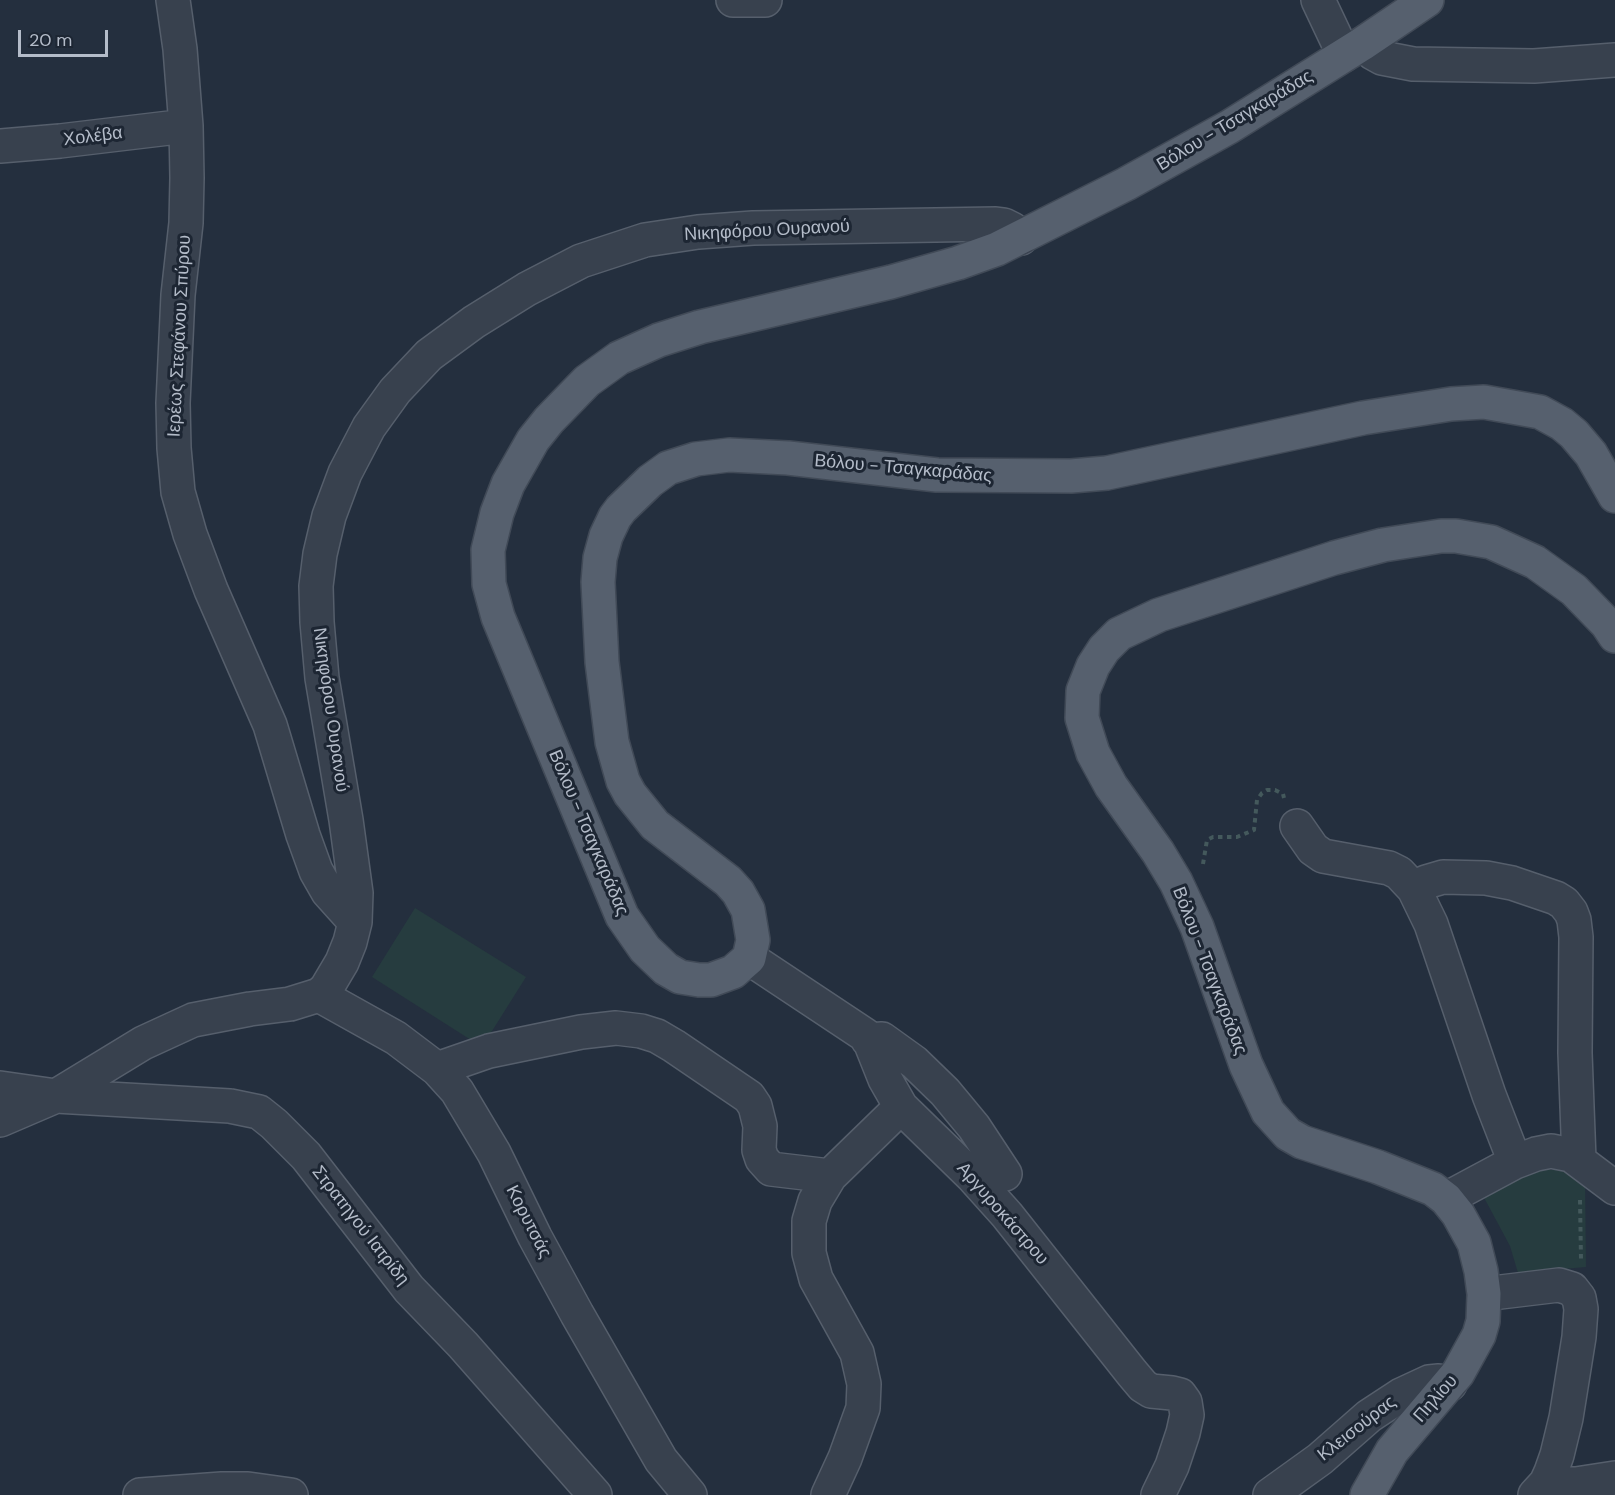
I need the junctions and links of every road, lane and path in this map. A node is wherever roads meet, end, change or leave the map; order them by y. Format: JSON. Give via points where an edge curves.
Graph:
{"nodes":[{"id":1,"x":173,"y":0,"type":"edge"},
{"id":2,"x":733,"y":0,"type":"edge"},
{"id":3,"x":765,"y":0,"type":"edge"},
{"id":4,"x":1317,"y":0,"type":"edge"},
{"id":5,"x":1427,"y":0,"type":"edge"},
{"id":6,"x":1353,"y":50,"type":"junction"},
{"id":7,"x":1615,"y":60,"type":"edge"},
{"id":8,"x":186,"y":126,"type":"junction"},
{"id":9,"x":0,"y":146,"type":"edge"},
{"id":10,"x":1021,"y":238,"type":"junction"},
{"id":11,"x":1615,"y":496,"type":"edge"},
{"id":12,"x":1615,"y":636,"type":"edge"},
{"id":13,"x":1297,"y":826,"type":"joint"},
{"id":14,"x":1176,"y":882,"type":"junction"},
{"id":15,"x":1414,"y":889,"type":"junction"},
{"id":16,"x":355,"y":922,"type":"junction"},
{"id":17,"x":749,"y":958,"type":"junction"},
{"id":18,"x":319,"y":995,"type":"junction"},
{"id":19,"x":868,"y":1040,"type":"junction"},
{"id":20,"x":436,"y":1069,"type":"junction"},
{"id":21,"x":0,"y":1088,"type":"edge"},
{"id":22,"x":56,"y":1096,"type":"junction"},
{"id":23,"x":901,"y":1107,"type":"junction"},
{"id":24,"x":0,"y":1120,"type":"edge"},
{"id":25,"x":1579,"y":1160,"type":"junction"},
{"id":26,"x":1515,"y":1162,"type":"junction"},
{"id":27,"x":1005,"y":1174,"type":"dead end"},
{"id":28,"x":830,"y":1176,"type":"junction"},
{"id":29,"x":1615,"y":1188,"type":"edge"},
{"id":30,"x":1446,"y":1199,"type":"junction"},
{"id":31,"x":1574,"y":1291,"type":"junction"},
{"id":32,"x":1484,"y":1294,"type":"junction"},
{"id":33,"x":1450,"y":1384,"type":"junction"},
{"id":34,"x":1615,"y":1478,"type":"edge"},
{"id":35,"x":1540,"y":1489,"type":"edge"},
{"id":36,"x":140,"y":1495,"type":"edge"},
{"id":37,"x":291,"y":1495,"type":"edge"},
{"id":38,"x":594,"y":1495,"type":"edge"},
{"id":39,"x":690,"y":1495,"type":"edge"},
{"id":40,"x":828,"y":1495,"type":"edge"},
{"id":41,"x":1158,"y":1495,"type":"edge"},
{"id":42,"x":1270,"y":1495,"type":"edge"},
{"id":43,"x":1367,"y":1495,"type":"edge"}],
"edges":[{"from":1,"to":8,"type":"street","name":"Ιερέως Στεφάνου Σπύρου"},
{"from":2,"to":3,"type":"street"},
{"from":4,"to":6,"type":"street"},
{"from":5,"to":6,"type":"main road","name":"Βόλου - Τσαγκαράδας"},
{"from":6,"to":7,"type":"street","via":[[1413,64],[1534,66]]},
{"from":6,"to":10,"type":"main road","name":"Βόλου - Τσαγκαράδας","via":[[1219,133]]},
{"from":8,"to":9,"type":"street","name":"Χολέβα"},
{"from":8,"to":16,"type":"street","name":"Ιερέως Στεφάνου Σπύρου","via":[[186,223],[178,295],[174,403],[178,492],[211,590],[270,725],[316,871],[328,892]]},
{"from":10,"to":16,"type":"street","name":"Νικηφόρου Ουρανού","via":[[1012,229],[996,224],[753,228],[645,240],[581,261],[527,289],[429,355],[369,427],[345,472],[320,554],[316,586],[322,678],[353,868]]},
{"from":10,"to":17,"type":"main road","name":"Βόλου - Τσαγκαράδας","via":[[958,263],[700,327],[638,348],[603,369],[567,400],[533,440],[503,494],[488,550],[492,598],[622,916],[654,959],[681,977],[717,978],[733,972]]},
{"from":11,"to":17,"type":"main road","name":"Βόλου - Τσαγκαράδας","via":[[1591,454],[1562,424],[1540,412],[1484,402],[1363,418],[1107,473],[1071,477],[937,475],[729,455],[668,468],[621,509],[602,546],[598,605],[608,717],[623,781],[642,811],[738,892],[752,927]]},
{"from":12,"to":14,"type":"main road","name":"Βόλου - Τσαγκαράδας","via":[[1574,590],[1535,562],[1491,542],[1456,536],[1383,545],[1334,558],[1159,615],[1119,634],[1093,666],[1083,691],[1082,718],[1099,767]]},
{"from":13,"to":14,"type":"path","via":[[1282,794],[1267,790],[1257,800],[1254,830],[1237,837],[1207,840],[1200,873]]},
{"from":13,"to":15,"type":"street","via":[[1323,856],[1389,868]]},
{"from":14,"to":30,"type":"main road","name":"Βόλου - Τσαγκαράδας","via":[[1197,927],[1250,1075],[1277,1124],[1302,1142],[1404,1177]]},
{"from":15,"to":25,"type":"street","via":[[1443,877],[1486,878],[1556,898],[1571,912],[1576,937]]},
{"from":15,"to":26,"type":"street","via":[[1431,924],[1488,1095]]},
{"from":16,"to":18,"type":"street","name":"Νικηφόρου Ουρανού","via":[[342,962]]},
{"from":17,"to":19,"type":"street","name":"Αργυροκάστρου","via":[[856,1028]]},
{"from":18,"to":20,"type":"street","name":"Κορυτσάς","via":[[396,1038]]},
{"from":18,"to":22,"type":"street","via":[[290,1004],[193,1020],[143,1043]]},
{"from":19,"to":23,"type":"street","name":"Αργυροκάστρου"},
{"from":19,"to":27,"type":"street","via":[[882,1039],[914,1062],[945,1092]]},
{"from":20,"to":28,"type":"street","via":[[489,1051],[572,1033],[641,1031],[674,1046],[749,1097],[760,1126],[759,1150],[771,1169]]},
{"from":20,"to":39,"type":"street","name":"Κορυτσάς","via":[[457,1091],[480,1127],[577,1314],[661,1460]]},
{"from":21,"to":22,"type":"street","name":"Στρατηγού Ιατρίδη"},
{"from":22,"to":24,"type":"street"},
{"from":22,"to":38,"type":"street","name":"Στρατηγού Ιατρίδη","via":[[204,1103],[259,1112],[306,1156],[409,1289]]},
{"from":23,"to":28,"type":"street"},
{"from":23,"to":41,"type":"street","name":"Αργυροκάστρου","via":[[1007,1215],[1143,1386],[1180,1395],[1185,1402],[1183,1433]]},
{"from":25,"to":26,"type":"street","via":[[1551,1151]]},
{"from":25,"to":29,"type":"street"},
{"from":25,"to":31,"type":"path","via":[[1581,1275]]},
{"from":26,"to":30,"type":"street"},
{"from":28,"to":40,"type":"street","via":[[808,1221],[809,1253],[816,1279],[857,1353],[864,1384],[863,1408]]},
{"from":30,"to":32,"type":"main road","name":"Βόλου - Τσαγκαράδας","via":[[1474,1243]]},
{"from":31,"to":32,"type":"street","via":[[1553,1285]]},
{"from":31,"to":35,"type":"street","via":[[1581,1309],[1574,1375],[1557,1455]]},
{"from":32,"to":33,"type":"main road","name":"Πηλίου","via":[[1479,1335]]},
{"from":33,"to":42,"type":"street","name":"Κλεισούρας","via":[[1429,1382],[1401,1395]]},
{"from":33,"to":43,"type":"main road","name":"Πηλίου","via":[[1392,1451]]},
{"from":34,"to":35,"type":"street"},
{"from":36,"to":37,"type":"street","via":[[222,1489]]}]}
